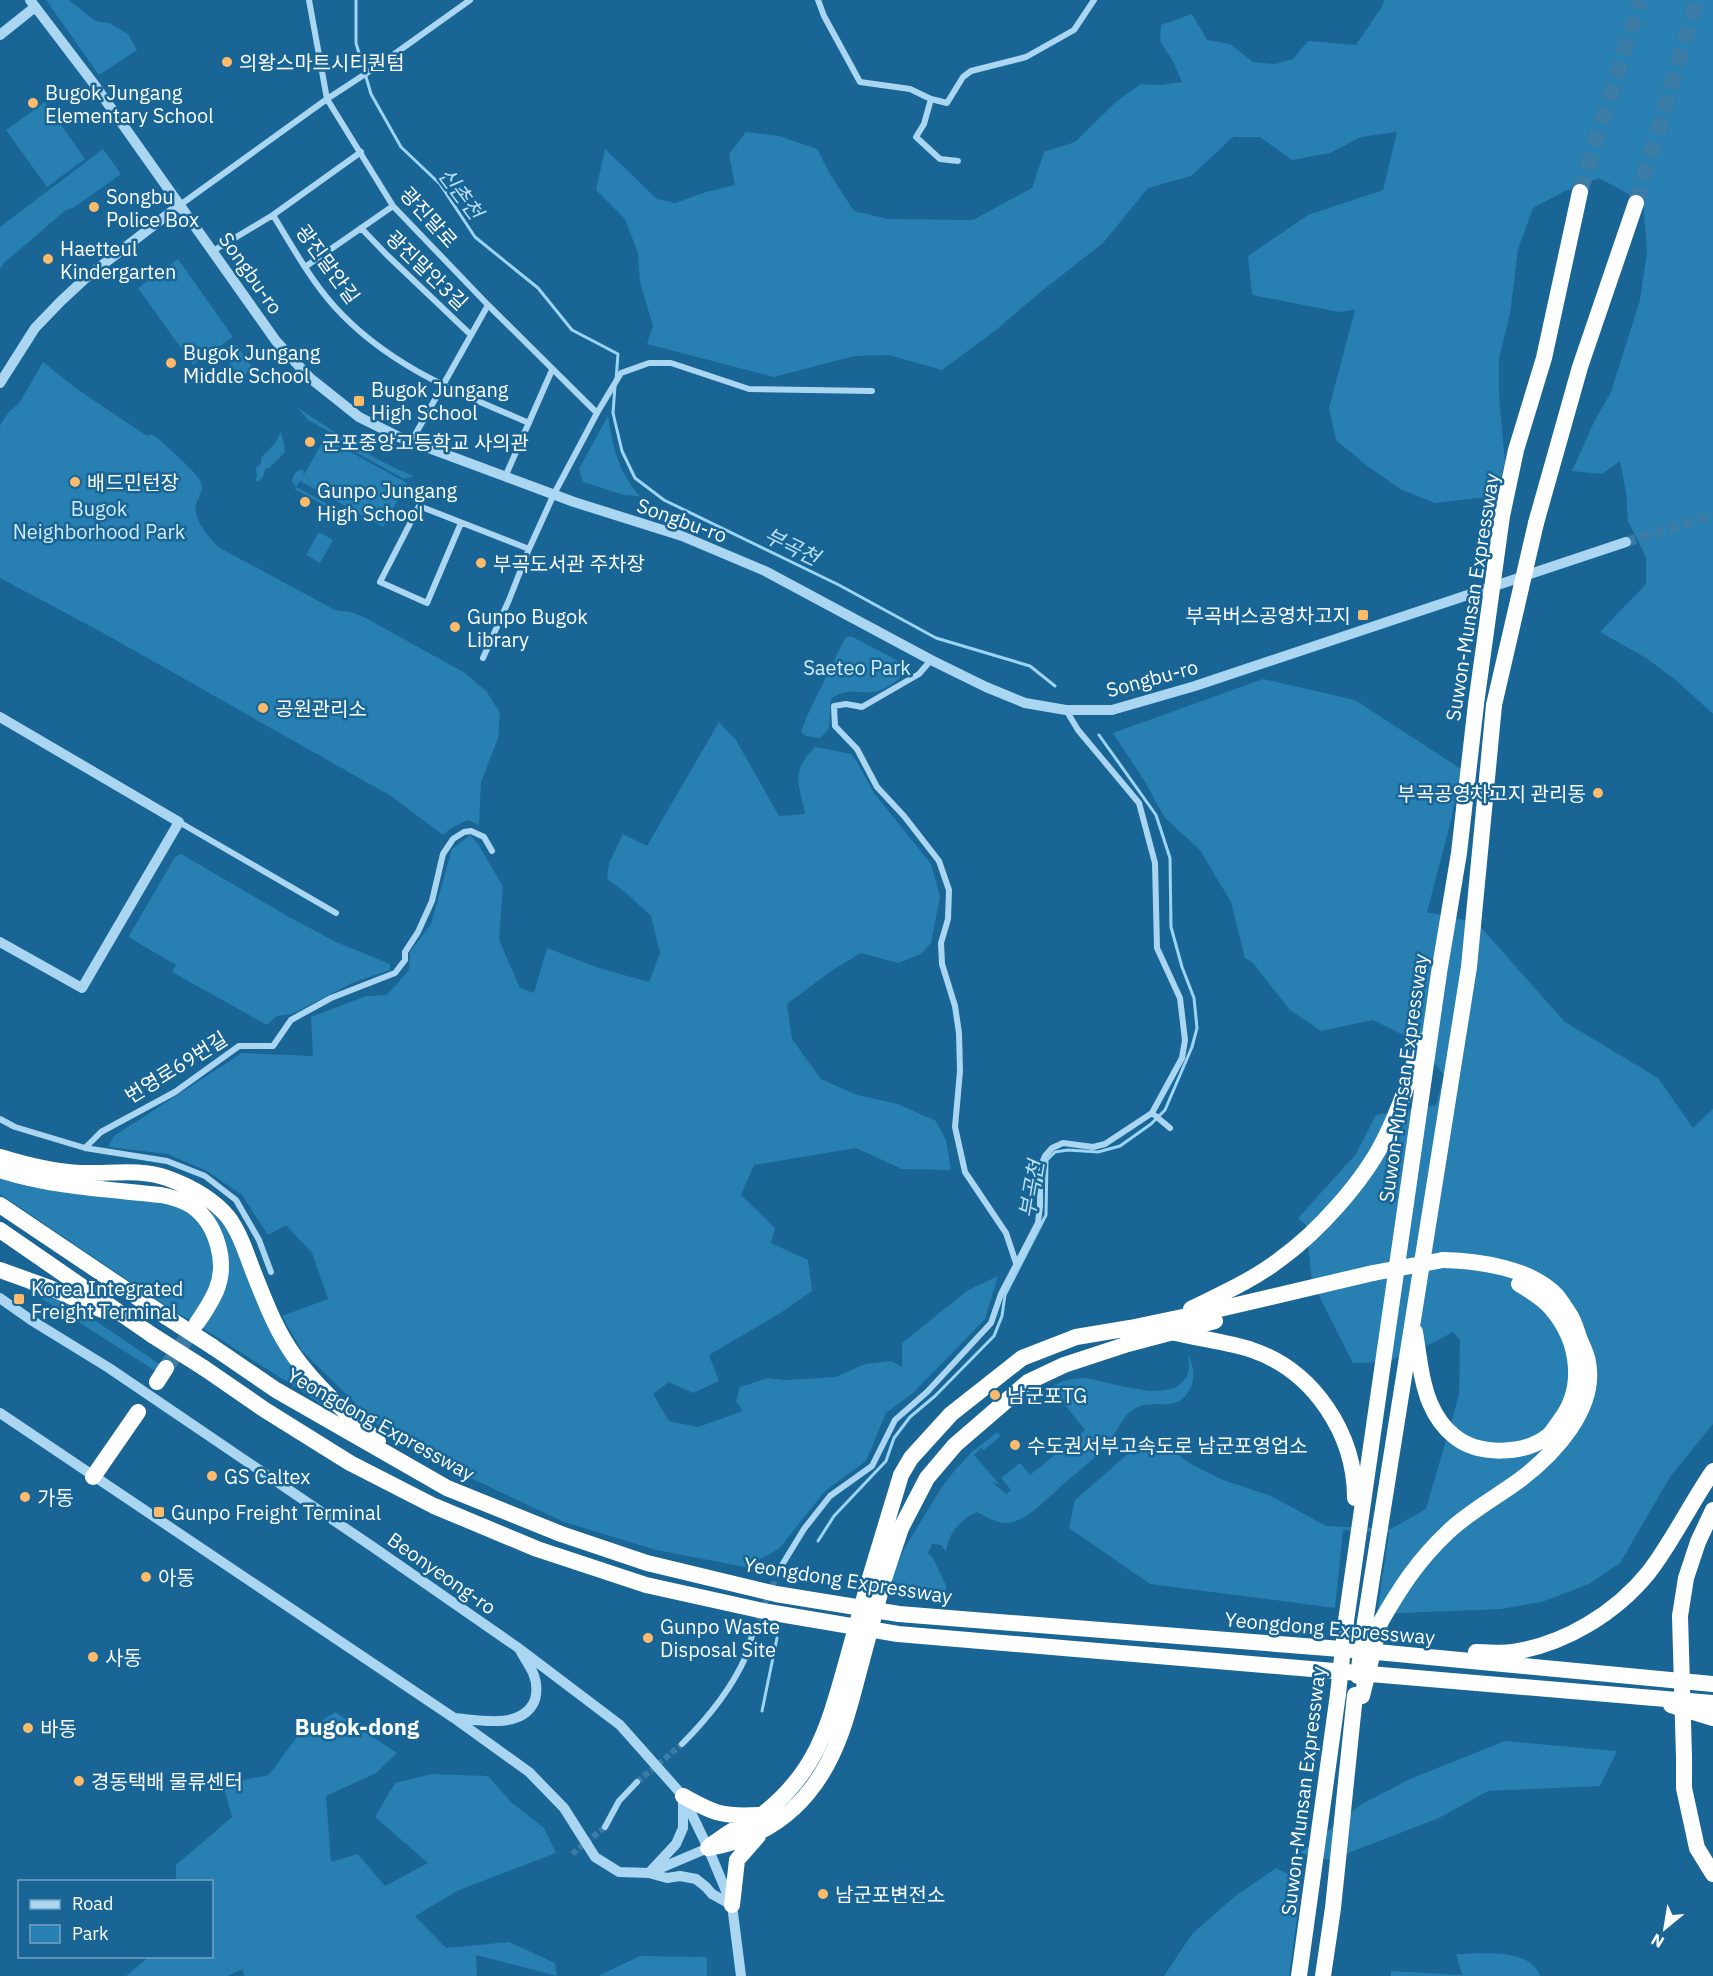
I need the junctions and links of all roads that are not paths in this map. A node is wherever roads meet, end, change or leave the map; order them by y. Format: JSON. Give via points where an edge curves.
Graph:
{"nodes":[{"id":1,"x":309,"y":0,"type":"edge"},
{"id":2,"x":470,"y":0,"type":"edge"},
{"id":3,"x":818,"y":0,"type":"edge"},
{"id":4,"x":1094,"y":0,"type":"edge"},
{"id":5,"x":33,"y":4,"type":"edge"},
{"id":6,"x":0,"y":34,"type":"edge"},
{"id":7,"x":327,"y":99,"type":"junction"},
{"id":8,"x":931,"y":99,"type":"junction"},
{"id":9,"x":361,"y":152,"type":"junction"},
{"id":10,"x":958,"y":161,"type":"dead end"},
{"id":11,"x":1580,"y":192,"type":"tunnel mouth"},
{"id":12,"x":1636,"y":203,"type":"tunnel mouth"},
{"id":13,"x":180,"y":205,"type":"junction"},
{"id":14,"x":393,"y":206,"type":"junction"},
{"id":15,"x":273,"y":215,"type":"junction"},
{"id":16,"x":362,"y":228,"type":"junction"},
{"id":17,"x":213,"y":250,"type":"junction"},
{"id":18,"x":305,"y":267,"type":"junction"},
{"id":19,"x":488,"y":305,"type":"junction"},
{"id":20,"x":471,"y":335,"type":"junction"},
{"id":21,"x":552,"y":370,"type":"junction"},
{"id":22,"x":0,"y":383,"type":"edge"},
{"id":23,"x":443,"y":386,"type":"junction"},
{"id":24,"x":872,"y":391,"type":"dead end"},
{"id":25,"x":597,"y":413,"type":"junction"},
{"id":26,"x":529,"y":423,"type":"junction"},
{"id":27,"x":411,"y":442,"type":"junction"},
{"id":28,"x":505,"y":477,"type":"junction"},
{"id":29,"x":554,"y":494,"type":"junction"},
{"id":30,"x":461,"y":523,"type":"junction"},
{"id":31,"x":1626,"y":542,"type":"tunnel mouth"},
{"id":32,"x":529,"y":549,"type":"junction"},
{"id":33,"x":483,"y":658,"type":"dead end"},
{"id":34,"x":931,"y":660,"type":"junction"},
{"id":35,"x":1066,"y":710,"type":"junction"},
{"id":36,"x":0,"y":717,"type":"edge"},
{"id":37,"x":179,"y":822,"type":"junction"},
{"id":38,"x":492,"y":851,"type":"dead end"},
{"id":39,"x":336,"y":913,"type":"dead end"},
{"id":40,"x":0,"y":942,"type":"edge"},
{"id":41,"x":1439,"y":973,"type":"junction"},
{"id":42,"x":1152,"y":1113,"type":"junction"},
{"id":43,"x":0,"y":1119,"type":"edge"},
{"id":44,"x":1170,"y":1128,"type":"dead end"},
{"id":45,"x":85,"y":1148,"type":"junction"},
{"id":46,"x":0,"y":1156,"type":"edge"},
{"id":47,"x":0,"y":1170,"type":"edge"},
{"id":48,"x":0,"y":1205,"type":"edge"},
{"id":49,"x":0,"y":1230,"type":"edge"},
{"id":50,"x":1016,"y":1263,"type":"junction"},
{"id":51,"x":1443,"y":1265,"type":"junction"},
{"id":52,"x":0,"y":1270,"type":"edge"},
{"id":53,"x":271,"y":1272,"type":"dead end"},
{"id":54,"x":0,"y":1298,"type":"edge"},
{"id":55,"x":1413,"y":1315,"type":"junction"},
{"id":56,"x":197,"y":1323,"type":"tunnel mouth"},
{"id":57,"x":1169,"y":1326,"type":"junction"},
{"id":58,"x":145,"y":1330,"type":"junction"},
{"id":59,"x":138,"y":1412,"type":"dead end"},
{"id":60,"x":0,"y":1413,"type":"edge"},
{"id":61,"x":401,"y":1462,"type":"junction"},
{"id":62,"x":1713,"y":1471,"type":"edge"},
{"id":63,"x":93,"y":1477,"type":"junction"},
{"id":64,"x":1713,"y":1510,"type":"edge"},
{"id":65,"x":1713,"y":1534,"type":"edge"},
{"id":66,"x":1355,"y":1559,"type":"junction"},
{"id":67,"x":782,"y":1565,"type":"tunnel mouth"},
{"id":68,"x":876,"y":1582,"type":"junction"},
{"id":69,"x":1686,"y":1616,"type":"junction"},
{"id":70,"x":1373,"y":1622,"type":"junction"},
{"id":71,"x":754,"y":1628,"type":"tunnel mouth"},
{"id":72,"x":517,"y":1647,"type":"junction"},
{"id":73,"x":1366,"y":1651,"type":"junction"},
{"id":74,"x":851,"y":1673,"type":"junction"},
{"id":75,"x":1713,"y":1684,"type":"edge"},
{"id":76,"x":1645,"y":1696,"type":"junction"},
{"id":77,"x":1713,"y":1703,"type":"edge"},
{"id":78,"x":454,"y":1718,"type":"junction"},
{"id":79,"x":1713,"y":1718,"type":"edge"},
{"id":80,"x":682,"y":1744,"type":"tunnel mouth"},
{"id":81,"x":1689,"y":1757,"type":"junction"},
{"id":82,"x":637,"y":1782,"type":"tunnel mouth"},
{"id":83,"x":682,"y":1796,"type":"junction"},
{"id":84,"x":761,"y":1815,"type":"junction"},
{"id":85,"x":605,"y":1827,"type":"tunnel mouth"},
{"id":86,"x":761,"y":1832,"type":"junction"},
{"id":87,"x":708,"y":1848,"type":"junction"},
{"id":88,"x":1713,"y":1853,"type":"edge"},
{"id":89,"x":649,"y":1873,"type":"junction"},
{"id":90,"x":1713,"y":1874,"type":"edge"},
{"id":91,"x":732,"y":1905,"type":"junction"},
{"id":92,"x":741,"y":1976,"type":"edge"},
{"id":93,"x":1299,"y":1976,"type":"edge"},
{"id":94,"x":1323,"y":1976,"type":"edge"}],
"edges":[{"from":1,"to":7,"type":"street","name":"광진말로"},
{"from":2,"to":7,"type":"street"},
{"from":3,"to":8,"type":"street","via":[[860,82],[910,88]]},
{"from":4,"to":8,"type":"street","via":[[1074,30],[1026,57],[971,71],[947,103]]},
{"from":5,"to":6,"type":"street"},
{"from":5,"to":13,"type":"street","name":"Songbu-ro"},
{"from":7,"to":9,"type":"street","name":"광진말로"},
{"from":7,"to":13,"type":"street"},
{"from":8,"to":10,"type":"street","via":[[916,137],[940,159]]},
{"from":9,"to":14,"type":"street","name":"광진말로"},
{"from":9,"to":15,"type":"street","name":"광진말안길"},
{"from":11,"to":41,"type":"highway","name":"Suwon-Munsan Expressway","bridge":true,"via":[[1544,358],[1516,450],[1502,516],[1459,853]]},
{"from":12,"to":55,"type":"highway","name":"Suwon-Munsan Expressway","bridge":true,"via":[[1580,367],[1536,523],[1494,705],[1469,966]]},
{"from":13,"to":17,"type":"street","name":"Songbu-ro"},
{"from":13,"to":22,"type":"street","via":[[61,301],[35,328]]},
{"from":14,"to":16,"type":"street"},
{"from":14,"to":19,"type":"street","name":"광진말로"},
{"from":15,"to":17,"type":"street"},
{"from":15,"to":18,"type":"street","name":"광진말안길"},
{"from":16,"to":18,"type":"street"},
{"from":16,"to":20,"type":"street","name":"광진말안3길"},
{"from":17,"to":27,"type":"street","name":"Songbu-ro","via":[[276,341],[310,378],[359,417]]},
{"from":18,"to":23,"type":"street","name":"광진말안길","via":[[334,305],[369,340]]},
{"from":19,"to":20,"type":"street"},
{"from":19,"to":21,"type":"street","name":"광진말로"},
{"from":20,"to":23,"type":"street"},
{"from":21,"to":25,"type":"street","name":"광진말로"},
{"from":21,"to":26,"type":"street"},
{"from":23,"to":26,"type":"street","name":"광진말안길"},
{"from":23,"to":27,"type":"street"},
{"from":24,"to":25,"type":"street","via":[[749,389],[671,363],[649,363],[621,373]]},
{"from":25,"to":29,"type":"street"},
{"from":26,"to":28,"type":"street"},
{"from":27,"to":28,"type":"street","name":"Songbu-ro"},
{"from":28,"to":29,"type":"street","name":"Songbu-ro"},
{"from":29,"to":32,"type":"street"},
{"from":29,"to":34,"type":"street","name":"Songbu-ro","via":[[682,536],[765,571]]},
{"from":30,"to":30,"type":"street","via":[[419,506],[380,582],[427,603]]},
{"from":30,"to":32,"type":"street"},
{"from":31,"to":35,"type":"street","name":"Songbu-ro","via":[[1195,686],[1112,710]]},
{"from":32,"to":33,"type":"street"},
{"from":34,"to":35,"type":"street","name":"Songbu-ro","via":[[1025,703]]},
{"from":34,"to":50,"type":"street","via":[[919,674],[862,707],[834,706],[835,726],[857,749],[877,787],[939,861],[949,890],[948,919],[940,943],[959,1033],[955,1127],[965,1172],[1006,1233]]},
{"from":35,"to":42,"type":"street","via":[[1139,803],[1155,863],[1157,948],[1180,999],[1185,1040],[1182,1058]]},
{"from":36,"to":37,"type":"street"},
{"from":37,"to":39,"type":"street"},
{"from":37,"to":40,"type":"street","via":[[82,988]]},
{"from":38,"to":45,"type":"street","name":"번영로69번길","via":[[484,837],[471,831],[453,839],[443,854],[432,901],[395,973],[331,998],[291,1020],[273,1046],[239,1046],[175,1092],[101,1132]]},
{"from":41,"to":57,"type":"highway","via":[[1413,1069],[1384,1140],[1363,1174],[1329,1216],[1280,1260]]},
{"from":41,"to":66,"type":"highway","name":"Suwon-Munsan Expressway"},
{"from":42,"to":44,"type":"street"},
{"from":42,"to":50,"type":"street","via":[[1105,1144],[1093,1147],[1063,1143],[1052,1148],[1040,1168],[1038,1223]]},
{"from":43,"to":45,"type":"street"},
{"from":45,"to":53,"type":"street","via":[[167,1161],[206,1176],[236,1200],[259,1239]]},
{"from":46,"to":61,"type":"highway","via":[[51,1170],[165,1177],[212,1202],[228,1217],[240,1239],[270,1315],[295,1357],[318,1386]]},
{"from":47,"to":56,"type":"highway","via":[[55,1184],[161,1195],[193,1207],[212,1231],[220,1252],[217,1289]]},
{"from":48,"to":61,"type":"highway","name":"Yeongdong Expressway","bridge":true,"via":[[276,1390]]},
{"from":49,"to":58,"type":"highway"},
{"from":50,"to":67,"type":"street","via":[[991,1323],[927,1392],[895,1420],[872,1466],[830,1496]]},
{"from":51,"to":55,"type":"highway","via":[[1512,1280],[1552,1308],[1574,1348],[1576,1386],[1569,1410],[1548,1436],[1528,1447],[1502,1452],[1481,1449],[1455,1438],[1430,1404]]},
{"from":51,"to":57,"type":"highway","via":[[1373,1277]]},
{"from":51,"to":70,"type":"highway","via":[[1472,1260],[1515,1272],[1557,1296],[1573,1320],[1588,1362],[1588,1388],[1566,1437],[1522,1479],[1465,1516],[1426,1553]]},
{"from":52,"to":58,"type":"highway"},
{"from":54,"to":72,"type":"street","name":"Beonyeong-ro"},
{"from":55,"to":70,"type":"highway","name":"Suwon-Munsan Expressway"},
{"from":57,"to":66,"type":"highway","via":[[1252,1350],[1281,1363],[1320,1397],[1343,1435],[1355,1478]]},
{"from":57,"to":68,"type":"highway","via":[[1028,1382],[955,1444],[927,1478]]},
{"from":57,"to":68,"type":"highway","via":[[1076,1337],[1022,1358],[951,1414],[901,1475]]},
{"from":58,"to":76,"type":"highway","bridge":true,"via":[[350,1463],[434,1506],[537,1549],[657,1587],[768,1612],[898,1634]]},
{"from":59,"to":63,"type":"highway"},
{"from":60,"to":63,"type":"street"},
{"from":61,"to":73,"type":"highway","name":"Yeongdong Expressway","via":[[447,1488],[561,1534],[647,1563],[776,1594],[898,1614]]},
{"from":62,"to":73,"type":"highway","via":[[1648,1572],[1594,1622],[1549,1643],[1512,1652]]},
{"from":63,"to":78,"type":"street"},
{"from":64,"to":69,"type":"highway","via":[[1686,1578]]},
{"from":65,"to":69,"type":"highway"},
{"from":66,"to":93,"type":"highway","name":"Suwon-Munsan Expressway","bridge":true},
{"from":68,"to":74,"type":"highway","bridge":true},
{"from":69,"to":81,"type":"highway","bridge":true},
{"from":70,"to":94,"type":"highway","name":"Suwon-Munsan Expressway","bridge":true,"via":[[1350,1744]]},
{"from":71,"to":80,"type":"street","via":[[746,1655],[729,1685],[704,1723]]},
{"from":72,"to":78,"type":"street","via":[[533,1673],[537,1692],[528,1712],[501,1720]]},
{"from":72,"to":83,"type":"street","name":"Beonyeong-ro","via":[[620,1725]]},
{"from":73,"to":75,"type":"highway","name":"Yeongdong Expressway"},
{"from":74,"to":84,"type":"highway","via":[[807,1768]]},
{"from":74,"to":86,"type":"highway","via":[[841,1734],[822,1773],[794,1809]]},
{"from":76,"to":77,"type":"highway"},
{"from":76,"to":79,"type":"highway"},
{"from":78,"to":89,"type":"street","via":[[529,1772],[564,1808],[595,1857],[619,1872]]},
{"from":81,"to":88,"type":"highway","via":[[1697,1806]]},
{"from":81,"to":90,"type":"highway","via":[[1684,1788],[1697,1848]]},
{"from":82,"to":85,"type":"street","via":[[619,1802]]},
{"from":83,"to":84,"type":"highway","via":[[711,1812]]},
{"from":83,"to":87,"type":"street","name":"Beonyeong-ro"},
{"from":83,"to":89,"type":"street","via":[[683,1828],[676,1844]]},
{"from":84,"to":87,"type":"highway"},
{"from":86,"to":87,"type":"highway","via":[[732,1844]]},
{"from":86,"to":91,"type":"highway","via":[[737,1860]]},
{"from":87,"to":89,"type":"street"},
{"from":87,"to":91,"type":"street","name":"Beonyeong-ro"},
{"from":89,"to":91,"type":"street","via":[[696,1879]]},
{"from":91,"to":92,"type":"street","name":"Beonyeong-ro"}]}
